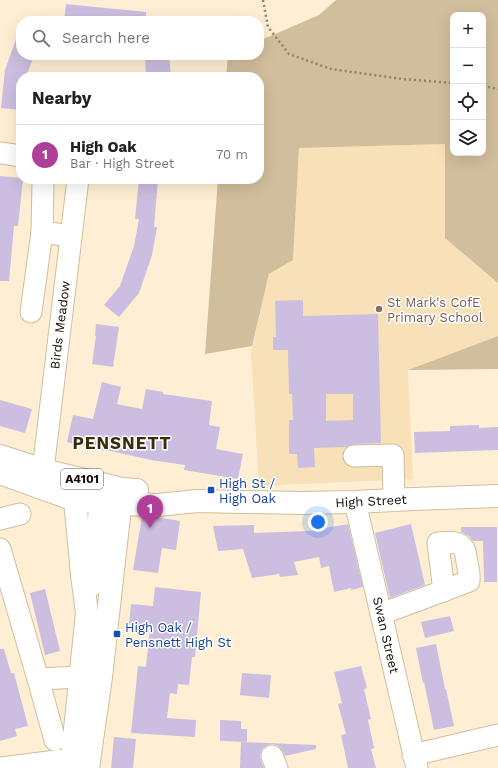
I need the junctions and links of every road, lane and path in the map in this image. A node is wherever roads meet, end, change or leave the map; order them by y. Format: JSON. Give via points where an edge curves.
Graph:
{"nodes":[{"id":1,"x":263,"y":0,"type":"edge"},
{"id":2,"x":450,"y":83,"type":"edge"},
{"id":3,"x":486,"y":87,"type":"edge"},
{"id":4,"x":498,"y":89,"type":"edge"},
{"id":5,"x":0,"y":153,"type":"edge"},
{"id":6,"x":16,"y":155,"type":"edge"},
{"id":7,"x":43,"y":184,"type":"edge"},
{"id":8,"x":77,"y":184,"type":"edge"},
{"id":9,"x":42,"y":232,"type":"junction"},
{"id":10,"x":71,"y":236,"type":"junction"},
{"id":11,"x":31,"y":312,"type":"dead end"},
{"id":12,"x":0,"y":456,"type":"edge"},
{"id":13,"x":354,"y":456,"type":"dead end"},
{"id":14,"x":43,"y":470,"type":"junction"},
{"id":15,"x":0,"y":473,"type":"edge"},
{"id":16,"x":114,"y":495,"type":"junction"},
{"id":17,"x":498,"y":496,"type":"edge"},
{"id":18,"x":75,"y":500,"type":"junction"},
{"id":19,"x":394,"y":500,"type":"junction"},
{"id":20,"x":355,"y":502,"type":"junction"},
{"id":21,"x":20,"y":514,"type":"dead end"},
{"id":22,"x":0,"y":519,"type":"edge"},
{"id":23,"x":0,"y":549,"type":"edge"},
{"id":24,"x":444,"y":591,"type":"dead end"},
{"id":25,"x":87,"y":612,"type":"junction"},
{"id":26,"x":381,"y":614,"type":"junction"},
{"id":27,"x":80,"y":677,"type":"junction"},
{"id":28,"x":101,"y":677,"type":"junction"},
{"id":29,"x":38,"y":679,"type":"junction"},
{"id":30,"x":498,"y":735,"type":"edge"},
{"id":31,"x":55,"y":740,"type":"dead end"},
{"id":32,"x":415,"y":761,"type":"edge"},
{"id":33,"x":80,"y":764,"type":"edge"},
{"id":34,"x":0,"y":768,"type":"edge"}],
"edges":[{"from":1,"to":2,"type":"path","via":[[268,27],[289,54],[331,68],[402,79]]},
{"from":3,"to":4,"type":"path"},
{"from":5,"to":6,"type":"street"},
{"from":7,"to":9,"type":"street"},
{"from":8,"to":10,"type":"street","name":"Birds Meadow"},
{"from":9,"to":10,"type":"street"},
{"from":9,"to":11,"type":"street"},
{"from":10,"to":14,"type":"street","name":"Birds Meadow"},
{"from":12,"to":14,"type":"main road","name":"High Street","number":"A4101"},
{"from":13,"to":19,"type":"street","via":[[393,455]]},
{"from":14,"to":16,"type":"main road","name":"High Street","number":"A4101"},
{"from":15,"to":18,"type":"main road","name":"High Street","number":"A4101"},
{"from":16,"to":18,"type":"main road","name":"High Street","number":"A4101"},
{"from":16,"to":20,"type":"main road","name":"High Street","number":"A4101","via":[[167,493],[197,501]]},
{"from":16,"to":25,"type":"main road","via":[[97,535],[92,601]]},
{"from":16,"to":28,"type":"main road"},
{"from":17,"to":19,"type":"main road","name":"High Street","number":"A4101"},
{"from":18,"to":25,"type":"main road"},
{"from":19,"to":20,"type":"main road","name":"High Street","number":"A4101"},
{"from":20,"to":26,"type":"street","name":"Swan Street"},
{"from":21,"to":22,"type":"street"},
{"from":23,"to":29,"type":"street"},
{"from":24,"to":26,"type":"street"},
{"from":25,"to":27,"type":"main road"},
{"from":26,"to":32,"type":"street","name":"Swan Street"},
{"from":27,"to":28,"type":"main road"},
{"from":27,"to":29,"type":"street"},
{"from":27,"to":33,"type":"main road"},
{"from":28,"to":33,"type":"main road"},
{"from":29,"to":31,"type":"street"},
{"from":30,"to":32,"type":"street"},
{"from":33,"to":34,"type":"street"}]}
